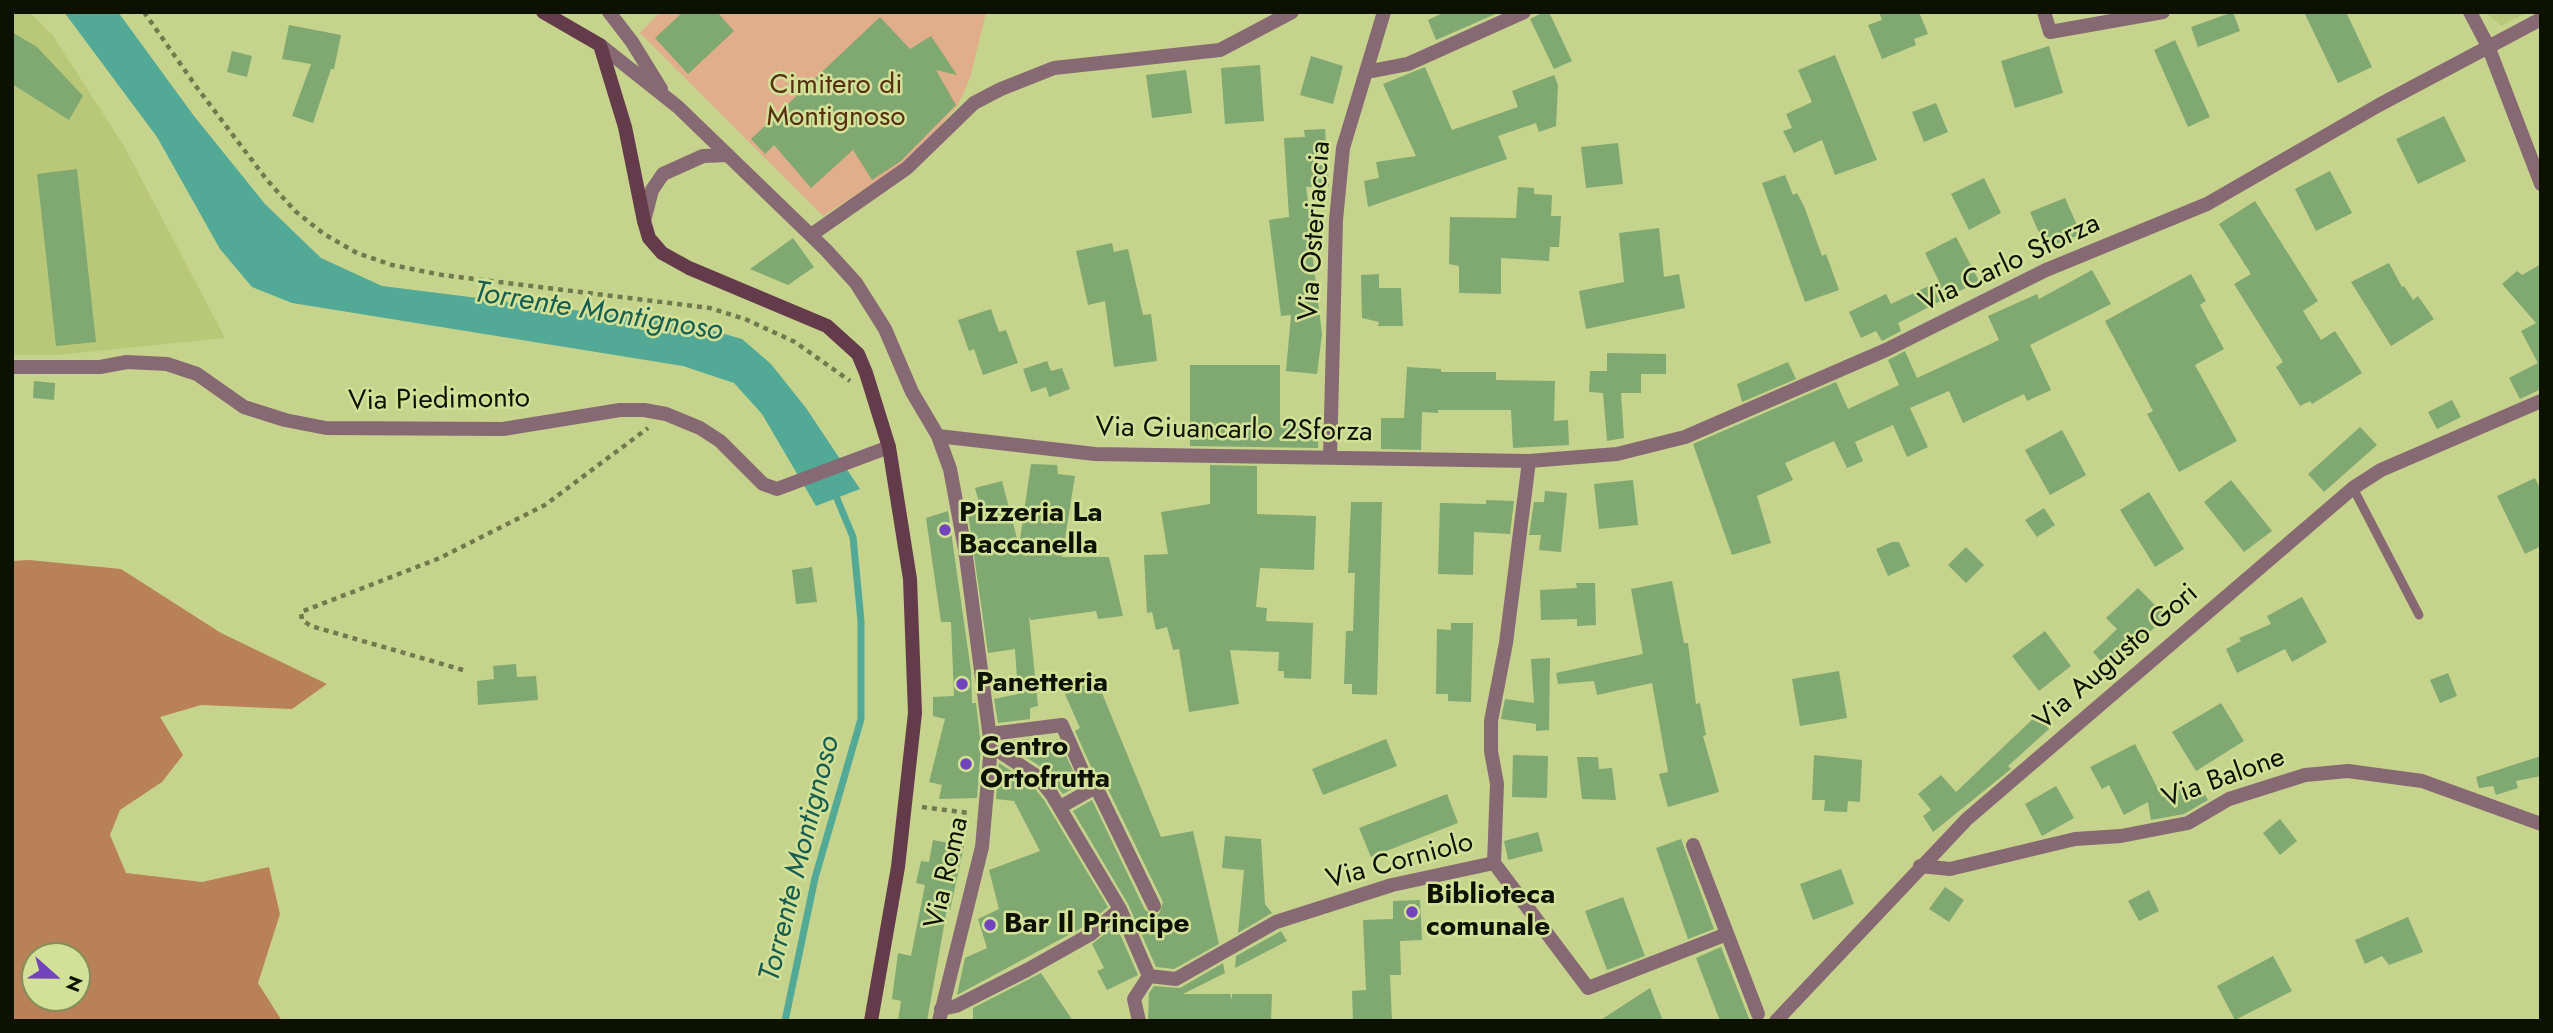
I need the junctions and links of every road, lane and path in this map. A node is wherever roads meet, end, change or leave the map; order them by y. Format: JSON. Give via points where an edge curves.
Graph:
{"nodes":[{"id":1,"x":144,"y":12,"type":"edge"},
{"id":2,"x":543,"y":12,"type":"edge"},
{"id":3,"x":609,"y":12,"type":"edge"},
{"id":4,"x":1292,"y":12,"type":"edge"},
{"id":5,"x":1384,"y":12,"type":"edge"},
{"id":6,"x":1524,"y":12,"type":"edge"},
{"id":7,"x":2044,"y":12,"type":"edge"},
{"id":8,"x":2163,"y":12,"type":"edge"},
{"id":9,"x":2470,"y":12,"type":"edge"},
{"id":10,"x":2541,"y":19,"type":"edge"},
{"id":11,"x":600,"y":45,"type":"junction"},
{"id":12,"x":2488,"y":46,"type":"junction"},
{"id":13,"x":1366,"y":72,"type":"junction"},
{"id":14,"x":667,"y":97,"type":"junction"},
{"id":15,"x":727,"y":155,"type":"junction"},
{"id":16,"x":2541,"y":184,"type":"edge"},
{"id":17,"x":644,"y":220,"type":"junction"},
{"id":18,"x":811,"y":235,"type":"junction"},
{"id":19,"x":12,"y":367,"type":"edge"},
{"id":20,"x":872,"y":394,"type":"junction"},
{"id":21,"x":2541,"y":401,"type":"edge"},
{"id":22,"x":666,"y":414,"type":"junction"},
{"id":23,"x":938,"y":436,"type":"junction"},
{"id":24,"x":889,"y":447,"type":"junction"},
{"id":25,"x":1330,"y":458,"type":"junction"},
{"id":26,"x":1529,"y":461,"type":"junction"},
{"id":27,"x":2353,"y":488,"type":"junction"},
{"id":28,"x":2419,"y":615,"type":"dead end"},
{"id":29,"x":463,"y":670,"type":"dead end"},
{"id":30,"x":990,"y":740,"type":"junction"},
{"id":31,"x":1096,"y":787,"type":"junction"},
{"id":32,"x":905,"y":805,"type":"junction"},
{"id":33,"x":1060,"y":807,"type":"junction"},
{"id":34,"x":987,"y":815,"type":"junction"},
{"id":35,"x":2541,"y":824,"type":"edge"},
{"id":36,"x":1693,"y":845,"type":"dead end"},
{"id":37,"x":1494,"y":863,"type":"junction"},
{"id":38,"x":1920,"y":866,"type":"junction"},
{"id":39,"x":1154,"y":906,"type":"dead end"},
{"id":40,"x":1120,"y":909,"type":"junction"},
{"id":41,"x":1727,"y":934,"type":"junction"},
{"id":42,"x":1149,"y":976,"type":"junction"},
{"id":43,"x":1758,"y":1014,"type":"dead end"},
{"id":44,"x":940,"y":1015,"type":"edge"},
{"id":45,"x":870,"y":1021,"type":"edge"},
{"id":46,"x":1139,"y":1021,"type":"edge"},
{"id":47,"x":1776,"y":1021,"type":"edge"}],
"edges":[{"from":1,"to":20,"type":"path","via":[[276,190],[324,234],[357,253],[442,275],[710,308],[795,342]]},
{"from":2,"to":11,"type":"street"},
{"from":3,"to":14,"type":"street"},
{"from":4,"to":18,"type":"street","via":[[1220,50],[1054,68],[1001,89],[974,103],[907,168]]},
{"from":5,"to":13,"type":"street","name":"Via Osteriaccia"},
{"from":6,"to":13,"type":"street","via":[[1408,64]]},
{"from":7,"to":8,"type":"street","via":[[2050,32]]},
{"from":9,"to":12,"type":"street"},
{"from":10,"to":12,"type":"street","name":"Via Carlo Sforza"},
{"from":11,"to":14,"type":"street"},
{"from":11,"to":17,"type":"street","via":[[625,127]]},
{"from":12,"to":16,"type":"street"},
{"from":12,"to":26,"type":"street","name":"Via Carlo Sforza","via":[[2207,204],[2046,270],[1886,350],[1685,438],[1617,454]]},
{"from":13,"to":25,"type":"street","name":"Via Osteriaccia","via":[[1343,148],[1336,220]]},
{"from":14,"to":15,"type":"street","name":"Via Roma"},
{"from":15,"to":17,"type":"street","via":[[703,156],[663,174],[652,190]]},
{"from":15,"to":18,"type":"street","name":"Via Roma"},
{"from":17,"to":20,"type":"street","via":[[649,238],[662,253],[827,326],[858,354]]},
{"from":18,"to":23,"type":"street","name":"Via Roma","via":[[856,283],[886,329],[912,392]]},
{"from":19,"to":22,"type":"street","name":"Via Piedimonto","via":[[167,364],[197,374],[244,407],[327,428],[503,429],[620,410]]},
{"from":20,"to":24,"type":"street"},
{"from":21,"to":27,"type":"street","name":"Via Augusto Gori","via":[[2381,470]]},
{"from":22,"to":24,"type":"street","name":"Via Piedimonto","via":[[720,441],[763,484],[777,489]]},
{"from":22,"to":29,"type":"path","via":[[545,505],[440,558],[301,612],[302,620],[311,626]]},
{"from":23,"to":25,"type":"street","name":"Via Giuancarlo 2Sforza","via":[[1095,454]]},
{"from":23,"to":30,"type":"street","name":"Via Roma","via":[[950,470],[965,550]]},
{"from":24,"to":32,"type":"street","via":[[910,579],[915,713]]},
{"from":25,"to":26,"type":"street","name":"Via Giuancarlo 2Sforza"},
{"from":26,"to":37,"type":"street","name":"Via Corniolo","via":[[1491,721],[1497,784]]},
{"from":27,"to":28,"type":"lane"},
{"from":27,"to":38,"type":"street","name":"Via Augusto Gori","via":[[1977,811]]},
{"from":30,"to":31,"type":"street","via":[[1062,725],[1085,777]]},
{"from":30,"to":33,"type":"street","via":[[1038,777]]},
{"from":30,"to":34,"type":"street","name":"Via Roma"},
{"from":31,"to":33,"type":"street"},
{"from":31,"to":39,"type":"street"},
{"from":32,"to":34,"type":"path"},
{"from":32,"to":45,"type":"street"},
{"from":33,"to":40,"type":"street"},
{"from":34,"to":44,"type":"street","name":"Via Roma"},
{"from":35,"to":38,"type":"street","name":"Via Balone","via":[[2422,781],[2348,771],[2305,775],[2229,799],[2188,823],[2122,836],[2075,839],[1950,869]]},
{"from":36,"to":41,"type":"street"},
{"from":37,"to":41,"type":"street","via":[[1588,988]]},
{"from":37,"to":42,"type":"street","name":"Via Corniolo","via":[[1392,885],[1276,922],[1176,979]]},
{"from":38,"to":47,"type":"street","name":"Via Augusto Gori"},
{"from":40,"to":42,"type":"street"},
{"from":40,"to":44,"type":"street","via":[[1091,934]]},
{"from":41,"to":43,"type":"street"},
{"from":42,"to":46,"type":"street","via":[[1134,999]]}]}
